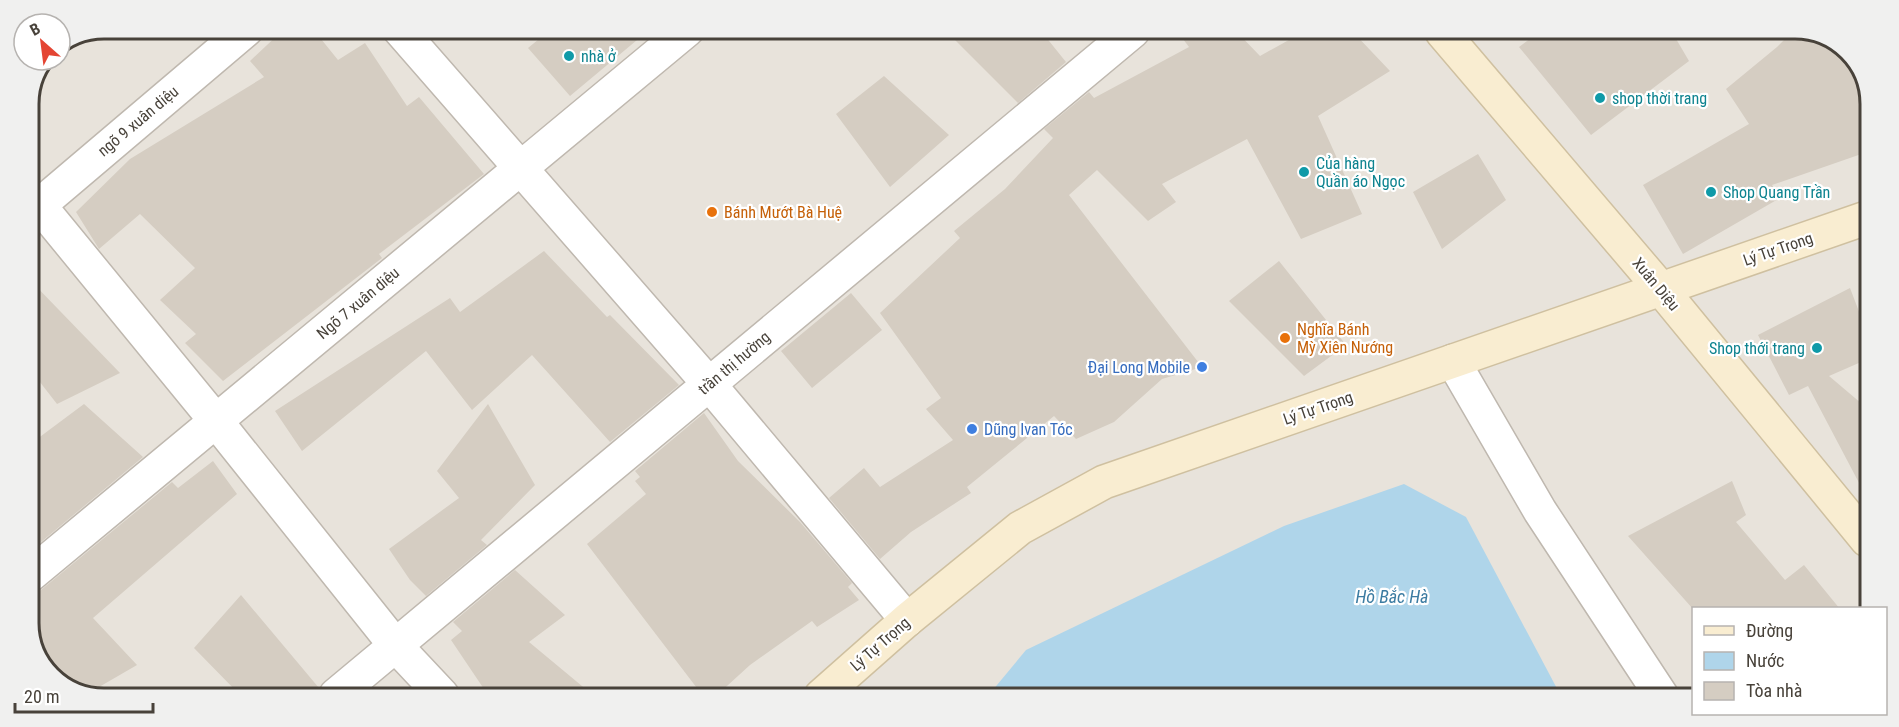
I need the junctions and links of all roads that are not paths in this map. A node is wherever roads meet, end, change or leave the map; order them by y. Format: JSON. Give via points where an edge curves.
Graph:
{"nodes":[{"id":1,"x":235,"y":39,"type":"edge"},
{"id":2,"x":408,"y":39,"type":"edge"},
{"id":3,"x":676,"y":39,"type":"edge"},
{"id":4,"x":1123,"y":39,"type":"edge"},
{"id":5,"x":1448,"y":39,"type":"edge"},
{"id":6,"x":519,"y":169,"type":"junction"},
{"id":7,"x":39,"y":206,"type":"edge"},
{"id":8,"x":39,"y":216,"type":"edge"},
{"id":9,"x":1860,"y":220,"type":"edge"},
{"id":10,"x":1661,"y":289,"type":"junction"},
{"id":11,"x":1453,"y":362,"type":"junction"},
{"id":12,"x":709,"y":384,"type":"junction"},
{"id":13,"x":216,"y":421,"type":"junction"},
{"id":14,"x":1860,"y":531,"type":"edge"},
{"id":15,"x":39,"y":568,"type":"edge"},
{"id":16,"x":907,"y":620,"type":"junction"},
{"id":17,"x":395,"y":645,"type":"junction"},
{"id":18,"x":344,"y":688,"type":"edge"},
{"id":19,"x":435,"y":688,"type":"edge"},
{"id":20,"x":830,"y":688,"type":"edge"},
{"id":21,"x":1656,"y":688,"type":"edge"}],
"edges":[{"from":1,"to":7,"type":"street","name":"ngõ 9 xuân diệu"},
{"from":2,"to":6,"type":"street"},
{"from":3,"to":6,"type":"street","name":"Ngõ 7 xuân diệu"},
{"from":4,"to":12,"type":"street","name":"trần thị hường"},
{"from":5,"to":10,"type":"street","name":"Xuân Diệu"},
{"from":6,"to":12,"type":"street"},
{"from":6,"to":13,"type":"street","name":"Ngõ 7 xuân diệu"},
{"from":8,"to":13,"type":"street"},
{"from":9,"to":10,"type":"street","name":"Lý Tự Trọng"},
{"from":10,"to":11,"type":"street","name":"Lý Tự Trọng"},
{"from":10,"to":14,"type":"street","name":"Xuân Diệu"},
{"from":11,"to":16,"type":"street","name":"Lý Tự Trọng","via":[[1104,482],[1020,528]]},
{"from":11,"to":21,"type":"street","via":[[1540,511]]},
{"from":12,"to":16,"type":"street"},
{"from":12,"to":17,"type":"street","name":"trần thị hường"},
{"from":13,"to":15,"type":"street","name":"Ngõ 7 xuân diệu"},
{"from":13,"to":17,"type":"street"},
{"from":16,"to":20,"type":"street","name":"Lý Tự Trọng"},
{"from":17,"to":18,"type":"street","name":"trần thị hường"},
{"from":17,"to":19,"type":"street"}]}
